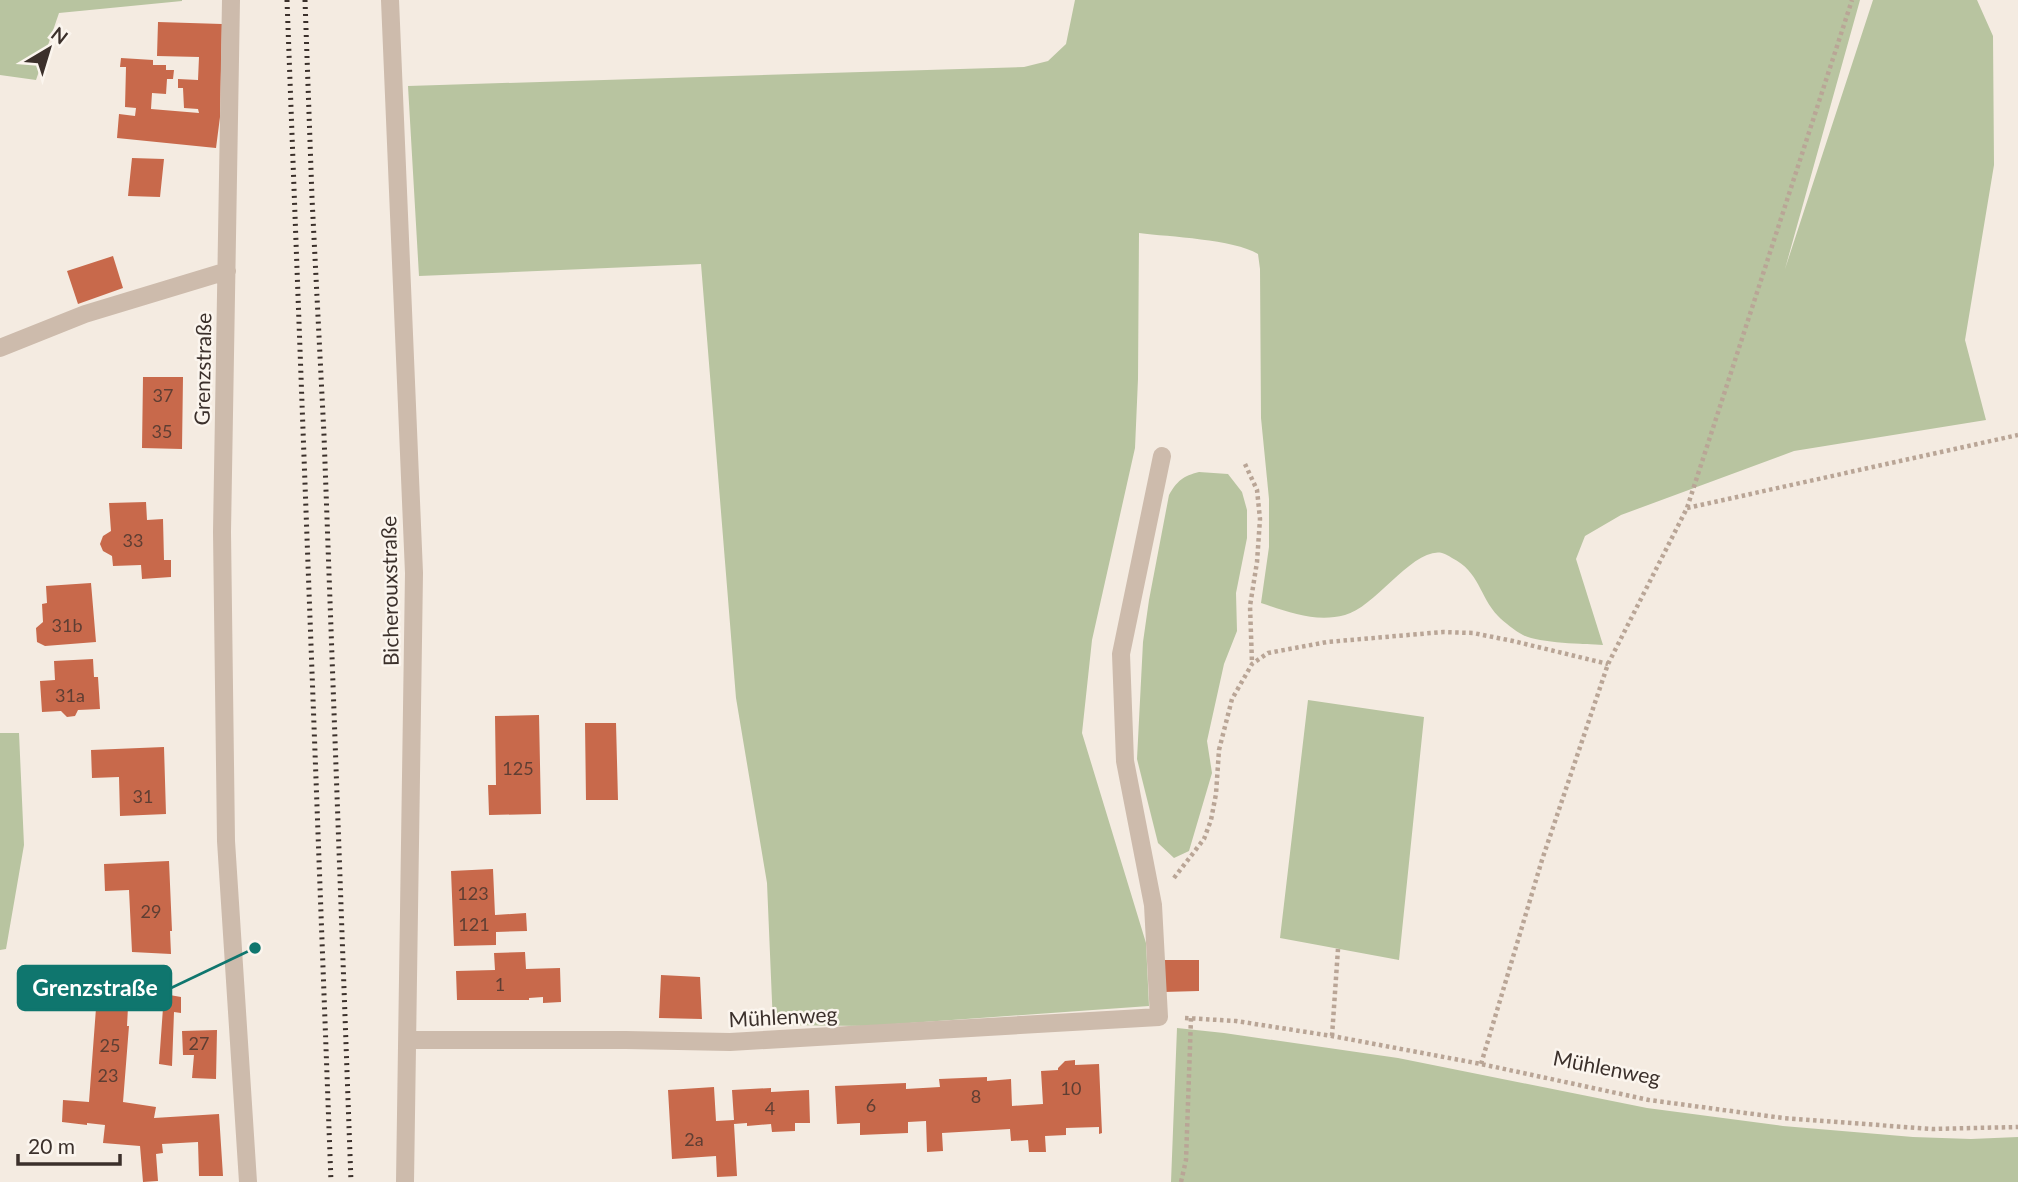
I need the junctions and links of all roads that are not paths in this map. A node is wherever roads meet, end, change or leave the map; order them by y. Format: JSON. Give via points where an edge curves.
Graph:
{"nodes":[{"id":1,"x":232,"y":0,"type":"edge"},
{"id":2,"x":390,"y":0,"type":"edge"},
{"id":3,"x":227,"y":271,"type":"junction"},
{"id":4,"x":0,"y":348,"type":"edge"},
{"id":5,"x":1162,"y":456,"type":"dead end"},
{"id":6,"x":408,"y":1040,"type":"junction"},
{"id":7,"x":248,"y":1182,"type":"edge"},
{"id":8,"x":405,"y":1182,"type":"edge"}],
"edges":[{"from":1,"to":3,"type":"street","name":"Grenzstraße"},
{"from":2,"to":6,"type":"street","name":"Bicherouxstraße","via":[[414,573]]},
{"from":3,"to":4,"type":"street","name":"Grenzstraße","via":[[85,314]]},
{"from":3,"to":7,"type":"street","name":"Grenzstraße","via":[[222,532],[226,841]]},
{"from":5,"to":6,"type":"street","name":"Mühlenweg","via":[[1121,654],[1125,761],[1153,905],[1159,1017],[730,1042]]},
{"from":6,"to":8,"type":"street","name":"Bicherouxstraße"}]}
